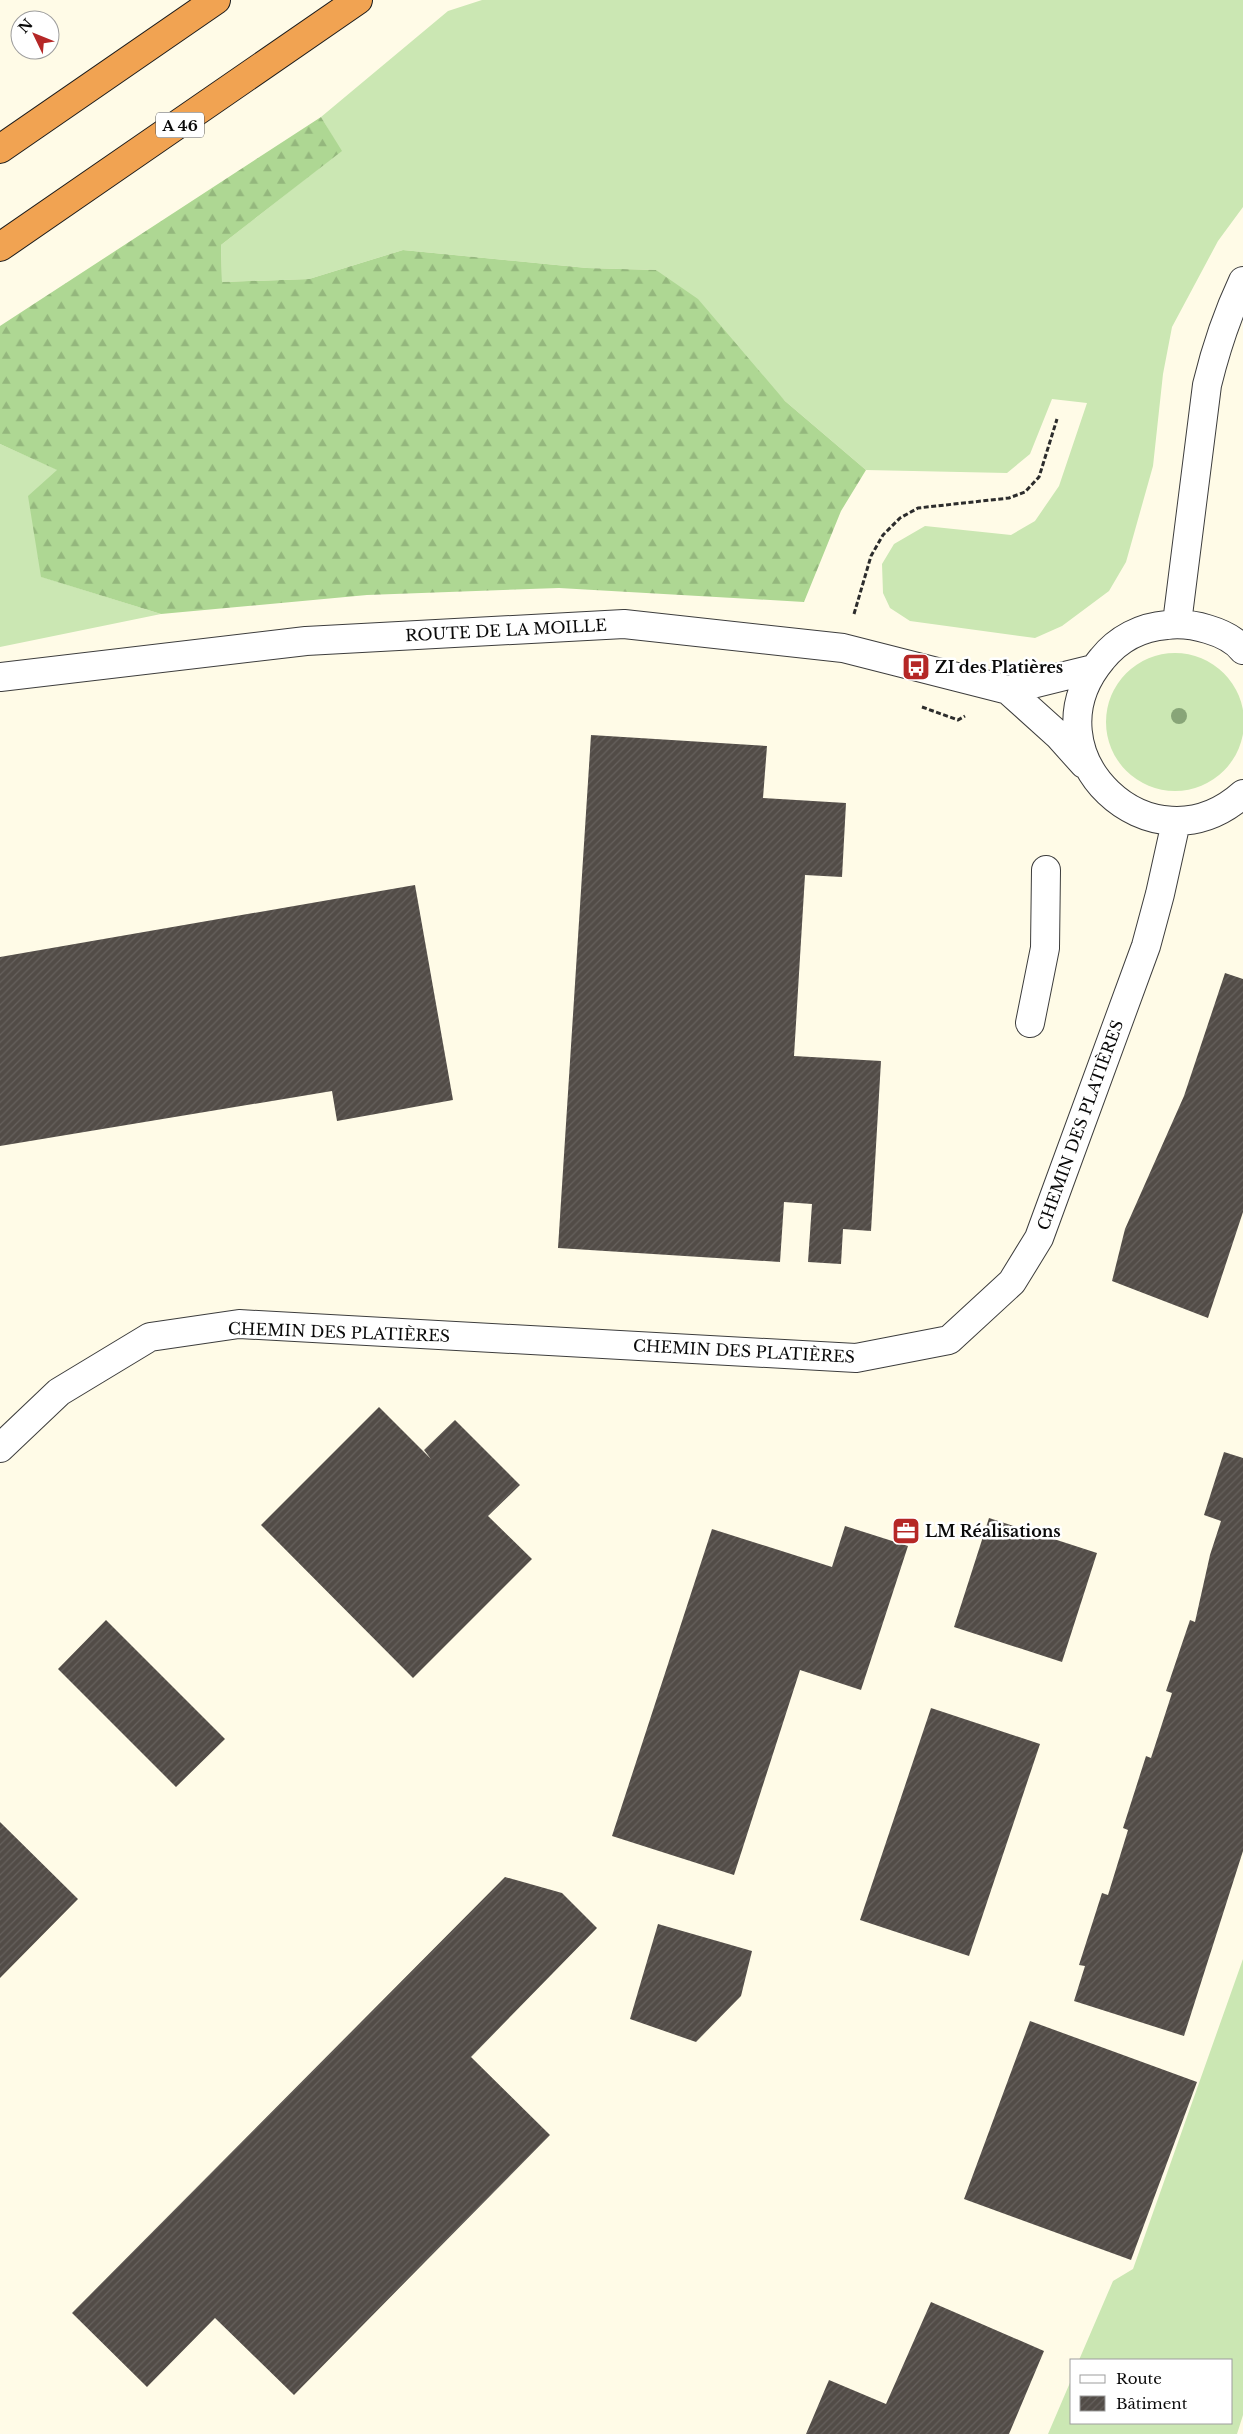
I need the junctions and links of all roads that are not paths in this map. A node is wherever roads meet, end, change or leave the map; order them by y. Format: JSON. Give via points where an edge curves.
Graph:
{"nodes":[{"id":1,"x":216,"y":0,"type":"edge"},
{"id":2,"x":358,"y":0,"type":"edge"},
{"id":3,"x":0,"y":149,"type":"edge"},
{"id":4,"x":0,"y":247,"type":"edge"},
{"id":5,"x":1243,"y":281,"type":"edge"},
{"id":6,"x":1177,"y":623,"type":"junction"},
{"id":7,"x":1243,"y":650,"type":"edge"},
{"id":8,"x":1093,"y":670,"type":"junction"},
{"id":9,"x":0,"y":677,"type":"edge"},
{"id":10,"x":1008,"y":690,"type":"junction"},
{"id":11,"x":1091,"y":773,"type":"junction"},
{"id":12,"x":1243,"y":794,"type":"edge"},
{"id":13,"x":1176,"y":822,"type":"junction"},
{"id":14,"x":1046,"y":870,"type":"dead end"},
{"id":15,"x":1030,"y":1023,"type":"dead end"},
{"id":16,"x":0,"y":1448,"type":"edge"}],
"edges":[{"from":1,"to":3,"type":"highway"},
{"from":2,"to":4,"type":"highway","number":"A 46"},
{"from":5,"to":6,"type":"street","via":[[1216,349],[1208,385]]},
{"from":6,"to":7,"type":"street","via":[[1211,630]]},
{"from":6,"to":8,"type":"street","via":[[1152,626],[1129,635],[1109,650]]},
{"from":8,"to":10,"type":"street","name":"ROUTE DE LA MOILLE"},
{"from":8,"to":11,"type":"street","via":[[1081,694],[1077,721],[1080,748]]},
{"from":9,"to":10,"type":"street","name":"ROUTE DE LA MOILLE","via":[[306,641],[624,624],[843,648]]},
{"from":10,"to":11,"type":"street","name":"ROUTE DE LA MOILLE","via":[[1058,735]]},
{"from":11,"to":13,"type":"street","name":"ROUTE DE LA MOILLE","via":[[1113,799],[1142,816]]},
{"from":12,"to":13,"type":"street","via":[[1231,805],[1204,817]]},
{"from":13,"to":16,"type":"street","name":"CHEMIN DES PLATIÈRES","via":[[1146,946],[1039,1238],[1012,1282],[949,1340],[856,1358],[239,1324],[150,1337],[59,1392]]},
{"from":14,"to":15,"type":"street","via":[[1045,948]]}]}
